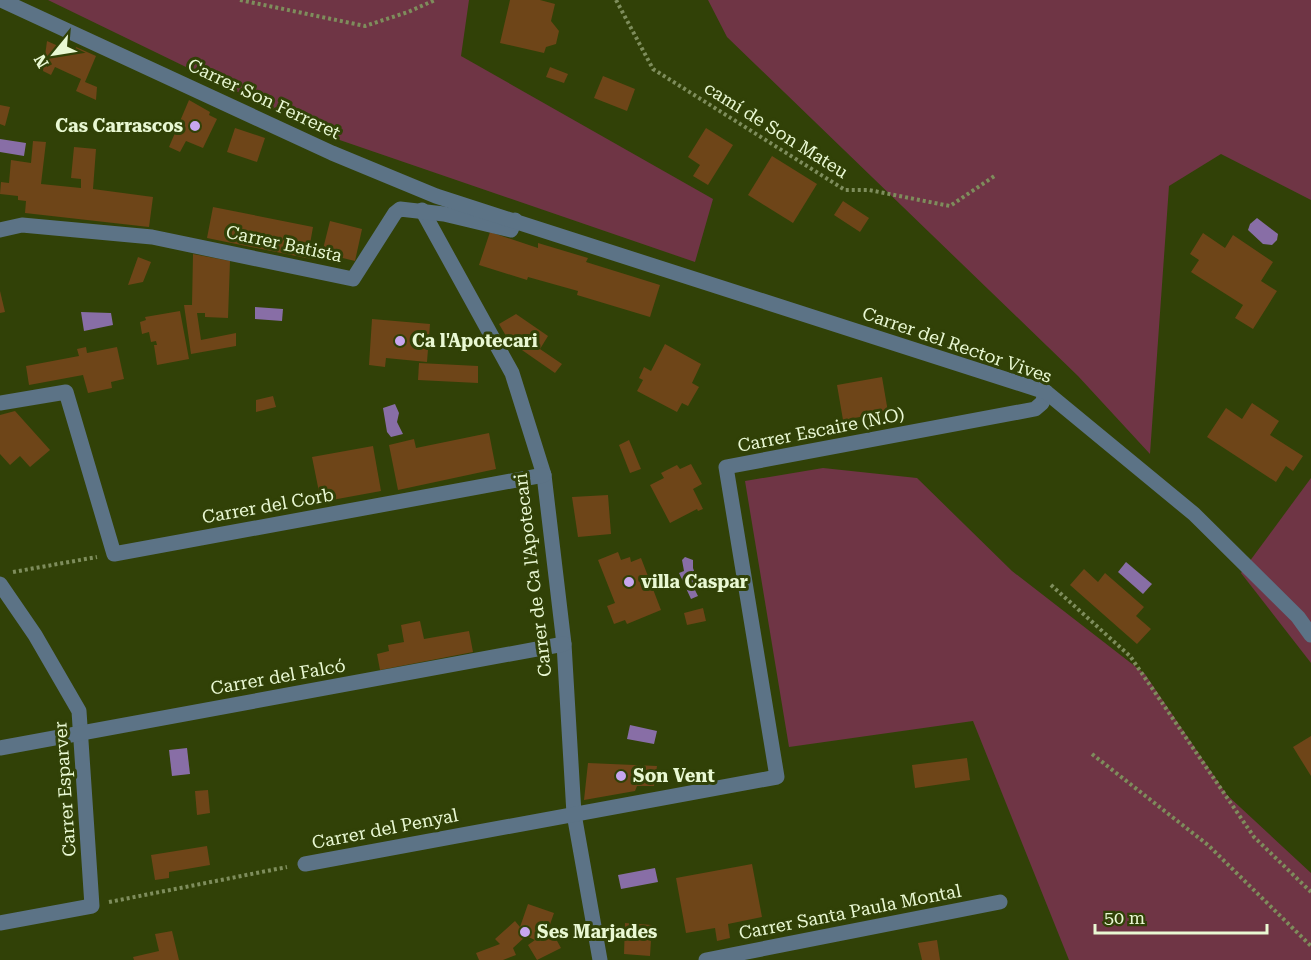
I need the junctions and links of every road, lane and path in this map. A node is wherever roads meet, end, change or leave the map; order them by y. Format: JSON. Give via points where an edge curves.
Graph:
{"nodes":[{"id":1,"x":1,"y":0,"type":"edge"},
{"id":2,"x":240,"y":0,"type":"edge"},
{"id":3,"x":435,"y":0,"type":"edge"},
{"id":4,"x":616,"y":0,"type":"edge"},
{"id":5,"x":996,"y":175,"type":"dead end"},
{"id":6,"x":422,"y":210,"type":"junction"},
{"id":7,"x":515,"y":220,"type":"junction"},
{"id":8,"x":0,"y":230,"type":"edge"},
{"id":9,"x":1046,"y":392,"type":"junction"},
{"id":10,"x":0,"y":403,"type":"edge"},
{"id":11,"x":544,"y":476,"type":"junction"},
{"id":12,"x":114,"y":554,"type":"junction"},
{"id":13,"x":11,"y":573,"type":"dead end"},
{"id":14,"x":0,"y":584,"type":"edge"},
{"id":15,"x":1051,"y":585,"type":"dead end"},
{"id":16,"x":1311,"y":635,"type":"edge"},
{"id":17,"x":564,"y":644,"type":"junction"},
{"id":18,"x":80,"y":733,"type":"junction"},
{"id":19,"x":0,"y":748,"type":"edge"},
{"id":20,"x":1092,"y":754,"type":"dead end"},
{"id":21,"x":777,"y":777,"type":"joint"},
{"id":22,"x":573,"y":814,"type":"junction"},
{"id":23,"x":305,"y":864,"type":"joint"},
{"id":24,"x":1311,"y":892,"type":"edge"},
{"id":25,"x":1000,"y":902,"type":"dead end"},
{"id":26,"x":92,"y":906,"type":"junction"},
{"id":27,"x":0,"y":923,"type":"edge"},
{"id":28,"x":1311,"y":946,"type":"edge"},
{"id":29,"x":600,"y":960,"type":"edge"},
{"id":30,"x":706,"y":960,"type":"edge"}],
"edges":[{"from":1,"to":7,"type":"street","name":"Carrer Son Ferreret","via":[[332,153],[436,196]]},
{"from":2,"to":3,"type":"path","via":[[365,26]]},
{"from":4,"to":5,"type":"path","name":"camí de Son Mateu","via":[[653,69],[845,190],[869,190],[950,206]]},
{"from":6,"to":7,"type":"street","name":"Carrer Batista","via":[[511,230]]},
{"from":6,"to":8,"type":"street","name":"Carrer Batista","via":[[405,208],[395,213],[353,279],[152,237],[22,225]]},
{"from":6,"to":11,"type":"street","name":"Carrer de Ca l'Apotecari","via":[[512,373]]},
{"from":7,"to":9,"type":"street","name":"Carrer del Rector Vives"},
{"from":9,"to":16,"type":"street","name":"Carrer del Rector Vives","via":[[1194,514],[1298,617]]},
{"from":9,"to":21,"type":"street","name":"Carrer Escaire (N.O)","via":[[1035,409],[726,468]]},
{"from":10,"to":12,"type":"street","via":[[66,392]]},
{"from":11,"to":12,"type":"street","name":"Carrer del Corb"},
{"from":11,"to":17,"type":"street","name":"Carrer de Ca l'Apotecari"},
{"from":12,"to":13,"type":"path"},
{"from":14,"to":18,"type":"street","name":"Carrer Esparver","via":[[79,711]]},
{"from":15,"to":24,"type":"path","via":[[1130,656],[1254,837]]},
{"from":17,"to":18,"type":"street","name":"Carrer del Falcó"},
{"from":17,"to":22,"type":"street","name":"Carrer de Ca l'Apotecari"},
{"from":18,"to":19,"type":"street","name":"Carrer del Falcó"},
{"from":18,"to":26,"type":"street","name":"Carrer Esparver"},
{"from":20,"to":28,"type":"path","via":[[1208,845]]},
{"from":21,"to":22,"type":"street","name":"Carrer del Penyal"},
{"from":22,"to":23,"type":"street","name":"Carrer del Penyal"},
{"from":22,"to":29,"type":"street","name":"Carrer de Ca l'Apotecari"},
{"from":23,"to":26,"type":"path","name":"Carrer del Penyal"},
{"from":25,"to":30,"type":"street","name":"Carrer Santa Paula Montal"},
{"from":26,"to":27,"type":"street"}]}
